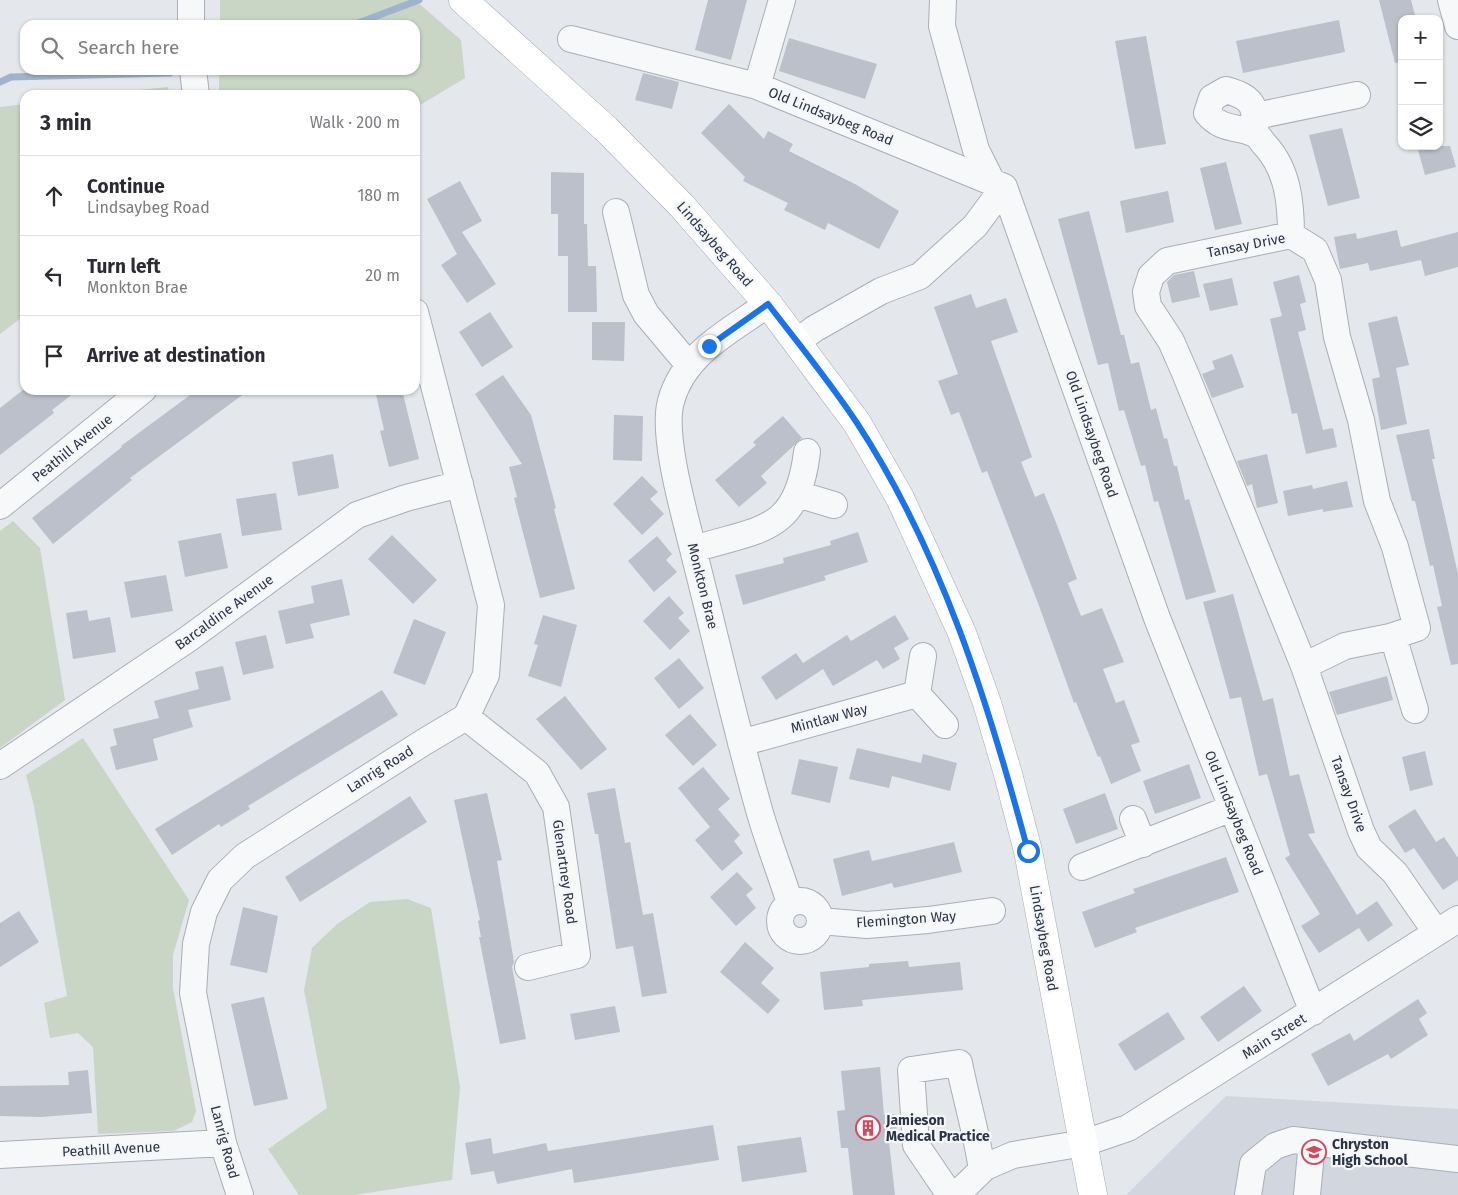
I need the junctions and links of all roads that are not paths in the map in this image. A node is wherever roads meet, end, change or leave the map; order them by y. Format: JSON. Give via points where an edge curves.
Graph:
{"nodes":[{"id":1,"x":191,"y":0,"type":"edge"},
{"id":2,"x":463,"y":0,"type":"edge"},
{"id":3,"x":782,"y":0,"type":"edge"},
{"id":4,"x":943,"y":0,"type":"edge"},
{"id":5,"x":1452,"y":0,"type":"edge"},
{"id":6,"x":190,"y":20,"type":"edge"},
{"id":7,"x":1458,"y":26,"type":"edge"},
{"id":8,"x":571,"y":39,"type":"dead end"},
{"id":9,"x":194,"y":75,"type":"edge"},
{"id":10,"x":757,"y":86,"type":"junction"},
{"id":11,"x":195,"y":90,"type":"edge"},
{"id":12,"x":1357,"y":95,"type":"dead end"},
{"id":13,"x":998,"y":184,"type":"junction"},
{"id":14,"x":616,"y":212,"type":"dead end"},
{"id":15,"x":1291,"y":235,"type":"junction"},
{"id":16,"x":768,"y":304,"type":"junction"},
{"id":17,"x":420,"y":331,"type":"edge"},
{"id":18,"x":797,"y":342,"type":"junction"},
{"id":19,"x":688,"y":364,"type":"junction"},
{"id":20,"x":137,"y":395,"type":"edge"},
{"id":21,"x":807,"y":452,"type":"dead end"},
{"id":22,"x":460,"y":484,"type":"junction"},
{"id":23,"x":797,"y":494,"type":"junction"},
{"id":24,"x":0,"y":506,"type":"edge"},
{"id":25,"x":834,"y":506,"type":"dead end"},
{"id":26,"x":694,"y":549,"type":"junction"},
{"id":27,"x":1393,"y":636,"type":"junction"},
{"id":28,"x":923,"y":656,"type":"dead end"},
{"id":29,"x":1304,"y":666,"type":"junction"},
{"id":30,"x":917,"y":694,"type":"junction"},
{"id":31,"x":1415,"y":710,"type":"dead end"},
{"id":32,"x":466,"y":717,"type":"junction"},
{"id":33,"x":945,"y":725,"type":"dead end"},
{"id":34,"x":741,"y":743,"type":"junction"},
{"id":35,"x":0,"y":766,"type":"edge"},
{"id":36,"x":1232,"y":808,"type":"junction"},
{"id":37,"x":1132,"y":819,"type":"dead end"},
{"id":38,"x":1143,"y":844,"type":"junction"},
{"id":39,"x":1082,"y":867,"type":"dead end"},
{"id":40,"x":992,"y":911,"type":"dead end"},
{"id":41,"x":1458,"y":919,"type":"edge"},
{"id":42,"x":820,"y":921,"type":"joint"},
{"id":43,"x":1436,"y":932,"type":"junction"},
{"id":44,"x":528,"y":967,"type":"dead end"},
{"id":45,"x":1313,"y":1012,"type":"junction"},
{"id":46,"x":223,"y":1142,"type":"junction"},
{"id":47,"x":1084,"y":1142,"type":"junction"},
{"id":48,"x":1312,"y":1142,"type":"junction"},
{"id":49,"x":0,"y":1156,"type":"edge"},
{"id":50,"x":1458,"y":1159,"type":"edge"},
{"id":51,"x":982,"y":1170,"type":"junction"},
{"id":52,"x":240,"y":1195,"type":"edge"},
{"id":53,"x":950,"y":1195,"type":"edge"},
{"id":54,"x":956,"y":1195,"type":"edge"},
{"id":55,"x":1093,"y":1195,"type":"edge"},
{"id":56,"x":1248,"y":1195,"type":"edge"},
{"id":57,"x":1307,"y":1195,"type":"edge"}],
"edges":[{"from":1,"to":6,"type":"street"},
{"from":2,"to":16,"type":"main road","name":"Lindsaybeg Road","via":[[606,129],[682,206]]},
{"from":3,"to":10,"type":"street","name":"Old Lindsaybeg Road"},
{"from":4,"to":13,"type":"street","via":[[942,26],[976,150]]},
{"from":5,"to":7,"type":"street"},
{"from":8,"to":10,"type":"street"},
{"from":9,"to":11,"type":"street"},
{"from":10,"to":13,"type":"street","name":"Old Lindsaybeg Road"},
{"from":12,"to":15,"type":"street","via":[[1256,125],[1287,184]]},
{"from":13,"to":18,"type":"street","via":[[975,226],[920,276],[881,291]]},
{"from":13,"to":36,"type":"street","name":"Old Lindsaybeg Road","via":[[1157,618]]},
{"from":14,"to":19,"type":"street","via":[[636,295],[646,314]]},
{"from":15,"to":27,"type":"street","name":"Tansay Drive","via":[[1315,250],[1328,280],[1338,337],[1361,420],[1376,501],[1395,547],[1418,628]]},
{"from":15,"to":29,"type":"street","name":"Tansay Drive","via":[[1167,261],[1151,276],[1146,292],[1148,306],[1171,341],[1185,373]]},
{"from":16,"to":18,"type":"main road","name":"Lindsaybeg Road"},
{"from":16,"to":19,"type":"street","name":"Monkton Brae"},
{"from":17,"to":22,"type":"street"},
{"from":18,"to":47,"type":"main road","name":"Lindsaybeg Road","via":[[857,423],[900,498],[962,633],[987,703],[1028,851]]},
{"from":19,"to":26,"type":"street","name":"Monkton Brae","via":[[671,401],[668,428]]},
{"from":20,"to":24,"type":"street","name":"Peathill Avenue"},
{"from":21,"to":23,"type":"street","via":[[804,478]]},
{"from":22,"to":32,"type":"street","via":[[491,605],[486,675]]},
{"from":22,"to":35,"type":"street","name":"Barcaldine Avenue","via":[[356,515],[188,639]]},
{"from":23,"to":25,"type":"street"},
{"from":23,"to":26,"type":"street","via":[[784,515],[770,526]]},
{"from":26,"to":34,"type":"street","name":"Monkton Brae"},
{"from":27,"to":29,"type":"street","name":"Tansay Drive","via":[[1345,646]]},
{"from":27,"to":31,"type":"street"},
{"from":28,"to":30,"type":"street"},
{"from":29,"to":43,"type":"street","name":"Tansay Drive","via":[[1369,848],[1395,873]]},
{"from":30,"to":33,"type":"street"},
{"from":30,"to":34,"type":"street","name":"Mintlaw Way"},
{"from":32,"to":44,"type":"street","name":"Glenartney Road","via":[[537,773],[556,807],[577,955]]},
{"from":32,"to":46,"type":"street","name":"Lanrig Road","via":[[245,856],[220,880],[204,912],[196,944],[192,993]]},
{"from":34,"to":42,"type":"street","name":"Monkton Brae","via":[[790,903],[782,911],[780,924],[786,935],[804,940],[813,935]]},
{"from":36,"to":38,"type":"street"},
{"from":36,"to":45,"type":"street","name":"Old Lindsaybeg Road"},
{"from":37,"to":38,"type":"street"},
{"from":38,"to":39,"type":"street"},
{"from":40,"to":42,"type":"street","name":"Flemington Way","via":[[867,925]]},
{"from":41,"to":43,"type":"street","name":"Main Street"},
{"from":43,"to":45,"type":"street","name":"Main Street"},
{"from":45,"to":47,"type":"street","name":"Main Street","via":[[1128,1128]]},
{"from":46,"to":49,"type":"street","name":"Peathill Avenue"},
{"from":46,"to":52,"type":"street","name":"Lanrig Road"},
{"from":47,"to":51,"type":"street","name":"Main Street","via":[[1013,1155]]},
{"from":47,"to":55,"type":"main road","name":"Lindsaybeg Road"},
{"from":48,"to":50,"type":"street"},
{"from":48,"to":56,"type":"street","via":[[1293,1140],[1275,1146],[1253,1164]]},
{"from":48,"to":57,"type":"street"},
{"from":51,"to":53,"type":"street","via":[[959,1063],[911,1070],[916,1145]]},
{"from":51,"to":54,"type":"street","name":"Main Street"}]}
